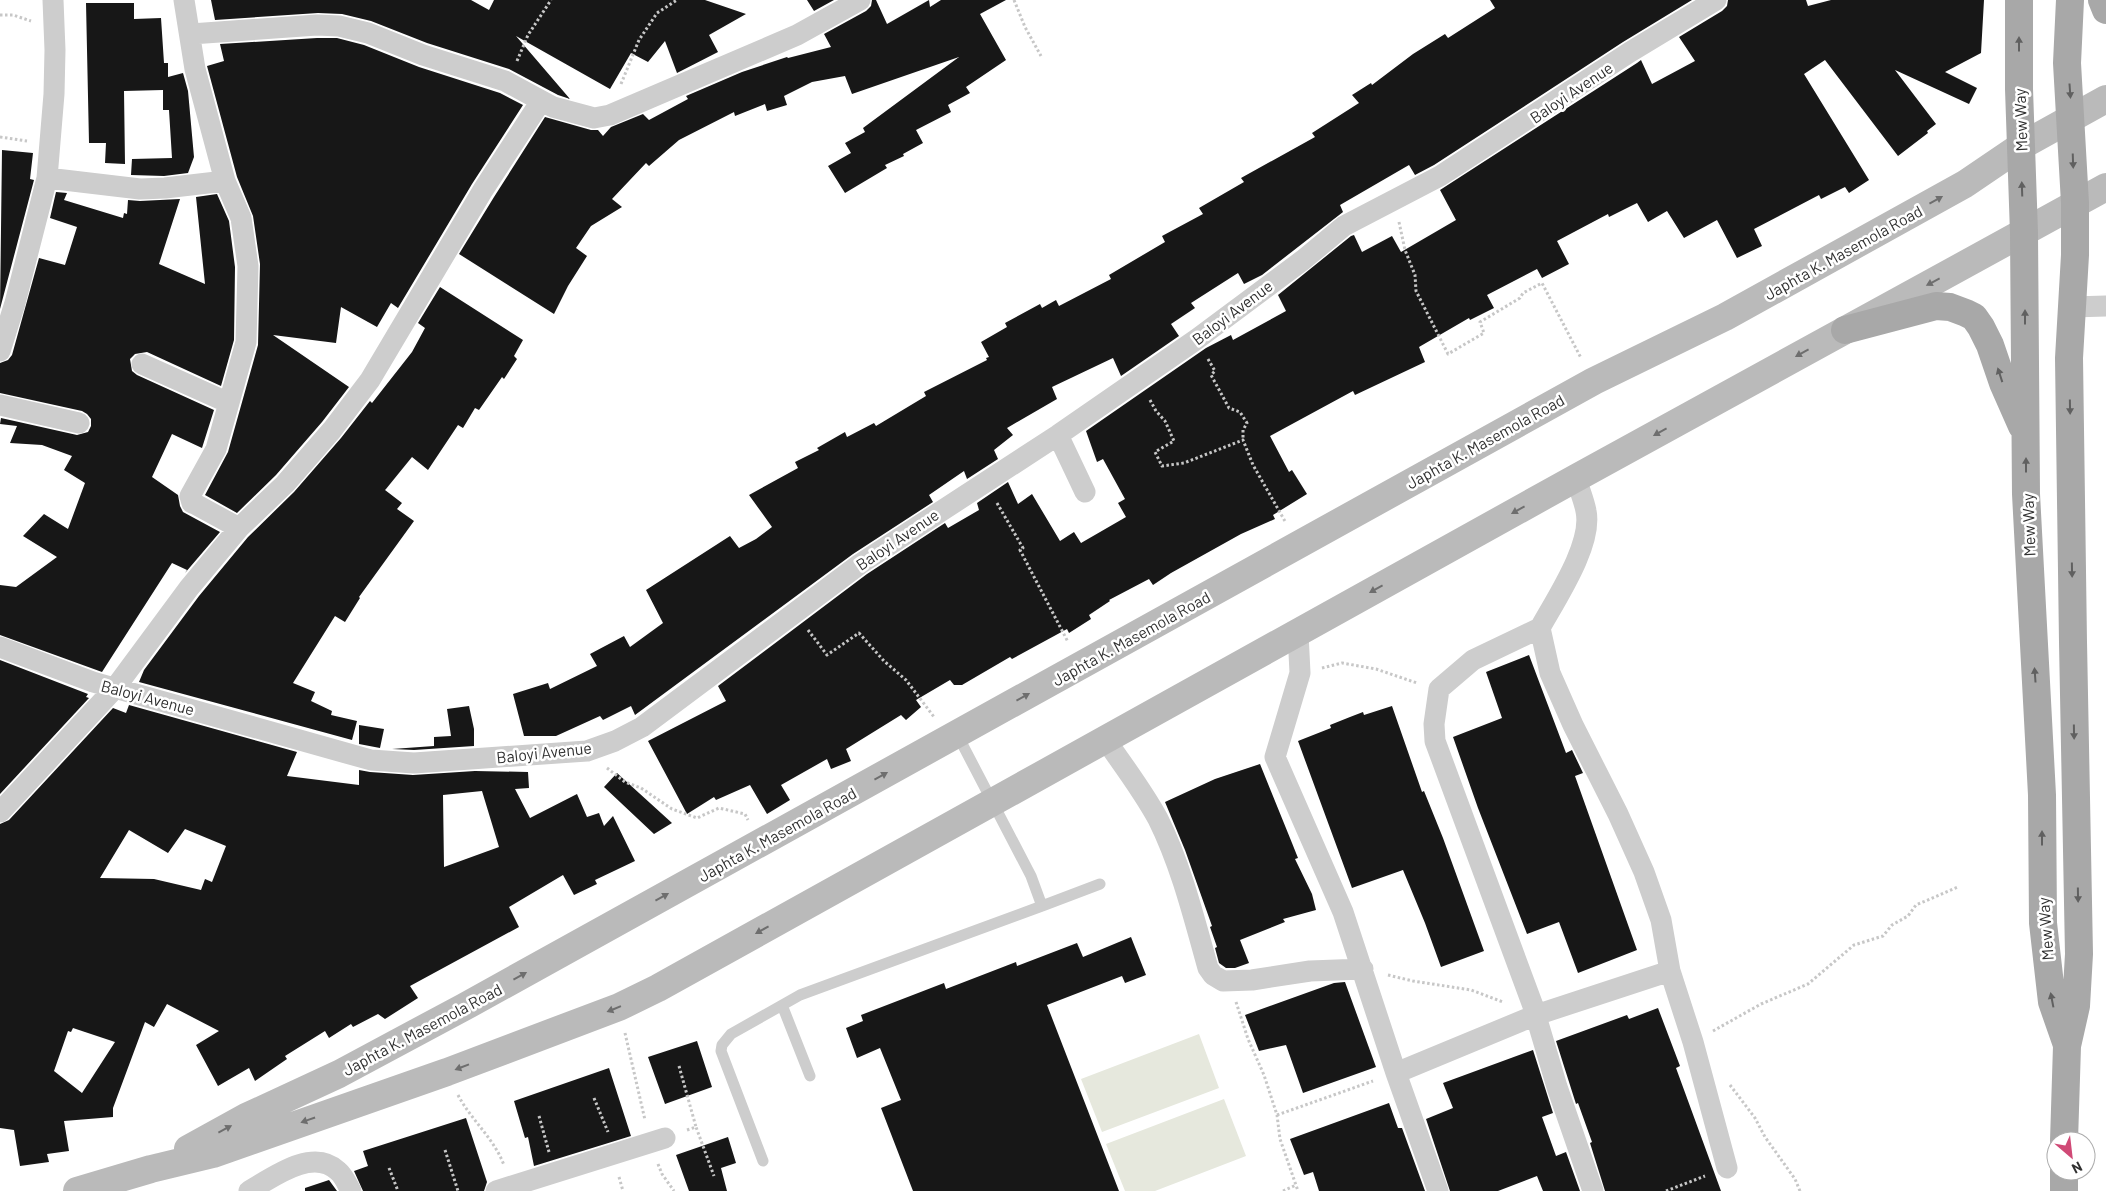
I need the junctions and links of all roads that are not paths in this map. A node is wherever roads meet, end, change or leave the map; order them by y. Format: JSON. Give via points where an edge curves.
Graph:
{"nodes":[{"id":1,"x":184,"y":0,"type":"edge"},
{"id":2,"x":860,"y":0,"type":"edge"},
{"id":3,"x":1716,"y":0,"type":"edge"},
{"id":4,"x":2019,"y":0,"type":"edge"},
{"id":5,"x":2070,"y":0,"type":"edge"},
{"id":6,"x":2102,"y":0,"type":"edge"},
{"id":7,"x":54,"y":10,"type":"edge"},
{"id":8,"x":2106,"y":10,"type":"edge"},
{"id":9,"x":191,"y":34,"type":"junction"},
{"id":10,"x":2106,"y":99,"type":"edge"},
{"id":11,"x":541,"y":101,"type":"junction"},
{"id":12,"x":2072,"y":119,"type":"junction"},
{"id":13,"x":2021,"y":146,"type":"junction"},
{"id":14,"x":47,"y":178,"type":"junction"},
{"id":15,"x":225,"y":181,"type":"junction"},
{"id":16,"x":2106,"y":187,"type":"edge"},
{"id":17,"x":2075,"y":203,"type":"junction"},
{"id":18,"x":2024,"y":232,"type":"junction"},
{"id":19,"x":2106,"y":306,"type":"edge"},
{"id":20,"x":2072,"y":308,"type":"junction"},
{"id":21,"x":1845,"y":330,"type":"junction"},
{"id":22,"x":0,"y":351,"type":"edge"},
{"id":23,"x":142,"y":364,"type":"dead end"},
{"id":24,"x":229,"y":403,"type":"junction"},
{"id":25,"x":0,"y":406,"type":"edge"},
{"id":26,"x":79,"y":423,"type":"dead end"},
{"id":27,"x":1058,"y":435,"type":"junction"},
{"id":28,"x":2026,"y":436,"type":"junction"},
{"id":29,"x":1576,"y":478,"type":"junction"},
{"id":30,"x":1085,"y":492,"type":"dead end"},
{"id":31,"x":239,"y":528,"type":"junction"},
{"id":32,"x":1540,"y":628,"type":"junction"},
{"id":33,"x":1298,"y":633,"type":"junction"},
{"id":34,"x":0,"y":647,"type":"edge"},
{"id":35,"x":115,"y":688,"type":"junction"},
{"id":36,"x":957,"y":734,"type":"junction"},
{"id":37,"x":1105,"y":739,"type":"junction"},
{"id":38,"x":992,"y":804,"type":"junction"},
{"id":39,"x":0,"y":812,"type":"edge"},
{"id":40,"x":1100,"y":884,"type":"dead end"},
{"id":41,"x":1042,"y":906,"type":"junction"},
{"id":42,"x":1363,"y":969,"type":"junction"},
{"id":43,"x":1670,"y":970,"type":"junction"},
{"id":44,"x":782,"y":1005,"type":"junction"},
{"id":45,"x":1536,"y":1015,"type":"junction"},
{"id":46,"x":2067,"y":1046,"type":"junction"},
{"id":47,"x":1396,"y":1073,"type":"junction"},
{"id":48,"x":810,"y":1076,"type":"dead end"},
{"id":49,"x":2064,"y":1131,"type":"edge"},
{"id":50,"x":657,"y":1140,"type":"road end"},
{"id":51,"x":763,"y":1161,"type":"dead end"},
{"id":52,"x":151,"y":1168,"type":"junction"},
{"id":53,"x":1727,"y":1168,"type":"road end"},
{"id":54,"x":504,"y":1188,"type":"edge"},
{"id":55,"x":83,"y":1190,"type":"edge"},
{"id":56,"x":249,"y":1191,"type":"edge"},
{"id":57,"x":351,"y":1191,"type":"edge"},
{"id":58,"x":1438,"y":1191,"type":"edge"},
{"id":59,"x":1593,"y":1191,"type":"edge"}],
"edges":[{"from":1,"to":9,"type":"street"},
{"from":2,"to":11,"type":"street","via":[[797,35],[610,115],[594,118]]},
{"from":3,"to":27,"type":"street","name":"Baloyi Avenue","via":[[1440,176],[1344,226],[1197,339]]},
{"from":13,"to":4,"type":"main road","name":"Mew Way","one_way":true},
{"from":5,"to":12,"type":"main road","name":"Mew Way","one_way":true,"via":[[2068,62]]},
{"from":6,"to":8,"type":"main road"},
{"from":7,"to":14,"type":"street","via":[[54,94]]},
{"from":9,"to":11,"type":"street","via":[[339,26],[505,81]]},
{"from":9,"to":15,"type":"street","via":[[195,68]]},
{"from":10,"to":12,"type":"main road","name":"Japhta K. Masemola Road"},
{"from":11,"to":31,"type":"street","via":[[482,190],[370,380],[285,484]]},
{"from":12,"to":13,"type":"main road","name":"Japhta K. Masemola Road"},
{"from":12,"to":17,"type":"main road","name":"Mew Way","one_way":true},
{"from":18,"to":13,"type":"main road","name":"Mew Way","one_way":true},
{"from":36,"to":13,"type":"main road","name":"Japhta K. Masemola Road","one_way":true,"via":[[1594,381],[1734,312],[1965,184]]},
{"from":14,"to":15,"type":"street","via":[[140,189]]},
{"from":14,"to":22,"type":"street"},
{"from":15,"to":24,"type":"street","via":[[242,218],[248,266],[246,342]]},
{"from":16,"to":17,"type":"main road","name":"Japhta K. Masemola Road"},
{"from":17,"to":18,"type":"main road","name":"Japhta K. Masemola Road"},
{"from":17,"to":20,"type":"main road","name":"Mew Way"},
{"from":18,"to":21,"type":"main road","name":"Japhta K. Masemola Road","one_way":true},
{"from":28,"to":18,"type":"main road","name":"Mew Way","one_way":true},
{"from":19,"to":20,"type":"street"},
{"from":20,"to":46,"type":"main road","name":"Mew Way","one_way":true,"via":[[2069,358],[2072,642],[2079,954],[2076,1006]]},
{"from":28,"to":21,"type":"main road","one_way":true,"via":[[1990,345],[1974,317],[1950,307],[1936,306]]},
{"from":21,"to":29,"type":"main road","name":"Japhta K. Masemola Road","one_way":true},
{"from":23,"to":24,"type":"street"},
{"from":24,"to":31,"type":"street","via":[[216,449],[190,496],[192,503]]},
{"from":25,"to":26,"type":"street"},
{"from":27,"to":30,"type":"street"},
{"from":27,"to":35,"type":"street","name":"Baloyi Avenue","via":[[860,564],[656,718],[587,751],[414,763],[371,760]]},
{"from":46,"to":28,"type":"main road","name":"Mew Way","one_way":true,"via":[[2052,1002],[2043,922],[2042,788],[2029,558]]},
{"from":29,"to":32,"type":"street","via":[[1587,513],[1582,547]]},
{"from":29,"to":33,"type":"main road","name":"Japhta K. Masemola Road","one_way":true},
{"from":31,"to":35,"type":"street","via":[[189,588]]},
{"from":32,"to":43,"type":"street","via":[[1550,673],[1644,872],[1662,920]]},
{"from":32,"to":45,"type":"street","via":[[1473,660],[1439,689],[1434,724],[1435,741]]},
{"from":33,"to":37,"type":"main road","name":"Japhta K. Masemola Road"},
{"from":33,"to":42,"type":"street","via":[[1300,673],[1275,757],[1343,912]]},
{"from":34,"to":35,"type":"street","name":"Baloyi Avenue"},
{"from":35,"to":39,"type":"street"},
{"from":36,"to":38,"type":"lane"},
{"from":52,"to":36,"type":"main road","name":"Japhta K. Masemola Road","one_way":true,"via":[[456,1012]]},
{"from":37,"to":38,"type":"main road","name":"Japhta K. Masemola Road"},
{"from":37,"to":42,"type":"street","via":[[1142,793],[1166,837],[1208,968],[1218,979],[1252,980],[1310,971]]},
{"from":38,"to":41,"type":"lane","via":[[1031,876]]},
{"from":38,"to":52,"type":"main road","name":"Japhta K. Masemola Road","one_way":true,"via":[[619,1007],[447,1072],[213,1154]]},
{"from":40,"to":41,"type":"lane"},
{"from":41,"to":44,"type":"lane","via":[[800,995]]},
{"from":42,"to":47,"type":"street"},
{"from":43,"to":45,"type":"street"},
{"from":43,"to":53,"type":"street"},
{"from":44,"to":48,"type":"lane"},
{"from":44,"to":51,"type":"lane","via":[[731,1034],[721,1051]]},
{"from":45,"to":47,"type":"street"},
{"from":45,"to":59,"type":"street"},
{"from":46,"to":49,"type":"main road","name":"Mew Way"},
{"from":47,"to":58,"type":"street"},
{"from":50,"to":54,"type":"street"},
{"from":52,"to":55,"type":"main road","name":"Japhta K. Masemola Road"},
{"from":56,"to":57,"type":"street","via":[[308,1162],[331,1165]]}]}
